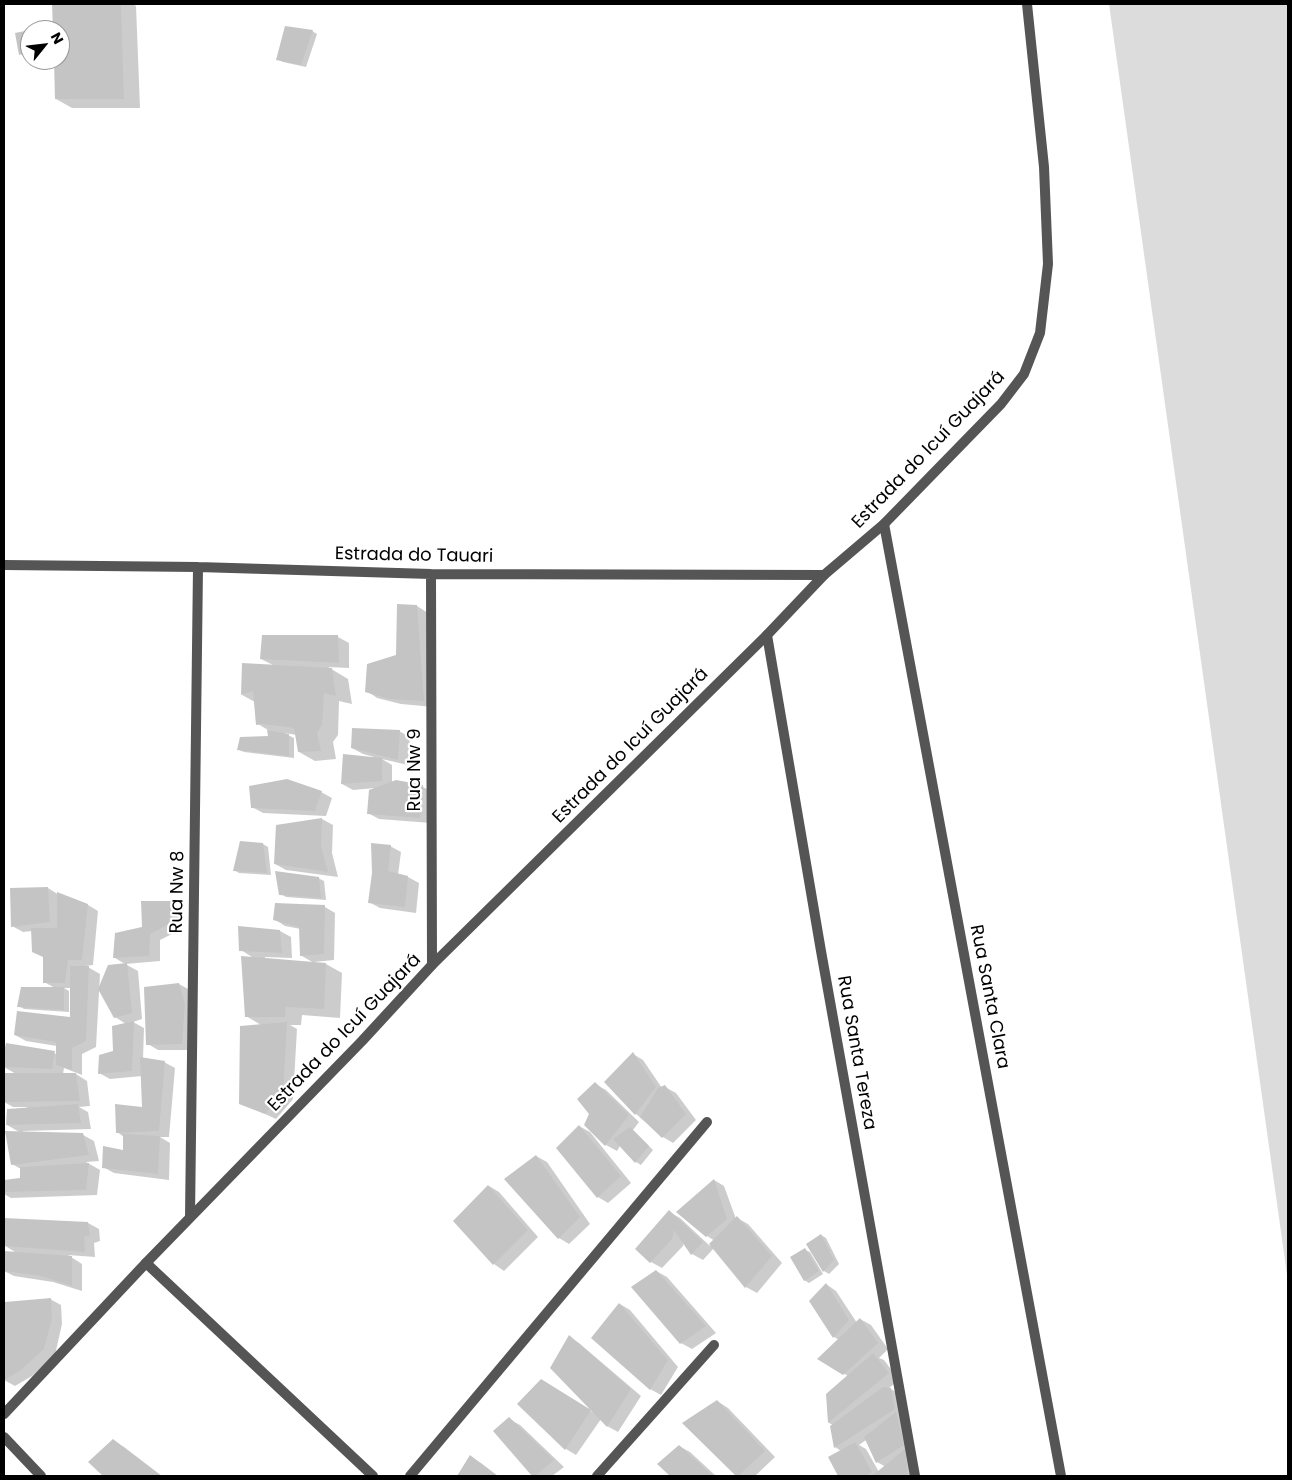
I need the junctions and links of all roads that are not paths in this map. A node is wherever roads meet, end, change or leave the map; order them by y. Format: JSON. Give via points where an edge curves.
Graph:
{"nodes":[{"id":1,"x":1027,"y":4,"type":"edge"},
{"id":2,"x":884,"y":524,"type":"junction"},
{"id":3,"x":4,"y":565,"type":"edge"},
{"id":4,"x":198,"y":567,"type":"junction"},
{"id":5,"x":431,"y":574,"type":"junction"},
{"id":6,"x":824,"y":575,"type":"junction"},
{"id":7,"x":767,"y":635,"type":"junction"},
{"id":8,"x":432,"y":965,"type":"junction"},
{"id":9,"x":708,"y":1122,"type":"dead end"},
{"id":10,"x":190,"y":1218,"type":"junction"},
{"id":11,"x":146,"y":1263,"type":"junction"},
{"id":12,"x":714,"y":1345,"type":"dead end"},
{"id":13,"x":4,"y":1414,"type":"edge"},
{"id":14,"x":4,"y":1437,"type":"edge"},
{"id":15,"x":41,"y":1476,"type":"edge"},
{"id":16,"x":373,"y":1476,"type":"edge"},
{"id":17,"x":410,"y":1476,"type":"edge"},
{"id":18,"x":597,"y":1476,"type":"edge"},
{"id":19,"x":915,"y":1476,"type":"edge"},
{"id":20,"x":1062,"y":1476,"type":"edge"}],
"edges":[{"from":1,"to":2,"type":"street","name":"Estrada do Icuí Guajará","via":[[1044,167],[1048,264],[1040,334],[1024,374],[1002,404]]},
{"from":2,"to":6,"type":"street","name":"Estrada do Icuí Guajará"},
{"from":2,"to":20,"type":"street","name":"Rua Santa Clara"},
{"from":3,"to":4,"type":"street","name":"Estrada do Tauari"},
{"from":4,"to":5,"type":"street","name":"Estrada do Tauari"},
{"from":4,"to":10,"type":"street","name":"Rua Nw 8"},
{"from":5,"to":6,"type":"street","name":"Estrada do Tauari"},
{"from":5,"to":8,"type":"street","name":"Rua Nw 9"},
{"from":6,"to":7,"type":"street","name":"Estrada do Icuí Guajará"},
{"from":7,"to":8,"type":"street","name":"Estrada do Icuí Guajará"},
{"from":7,"to":19,"type":"street","name":"Rua Santa Tereza"},
{"from":8,"to":10,"type":"street","name":"Estrada do Icuí Guajará"},
{"from":9,"to":17,"type":"street"},
{"from":10,"to":11,"type":"street","name":"Estrada do Icuí Guajará"},
{"from":11,"to":13,"type":"street","name":"Estrada do Icuí Guajará"},
{"from":11,"to":16,"type":"street"},
{"from":12,"to":18,"type":"street"},
{"from":14,"to":15,"type":"street"}]}
